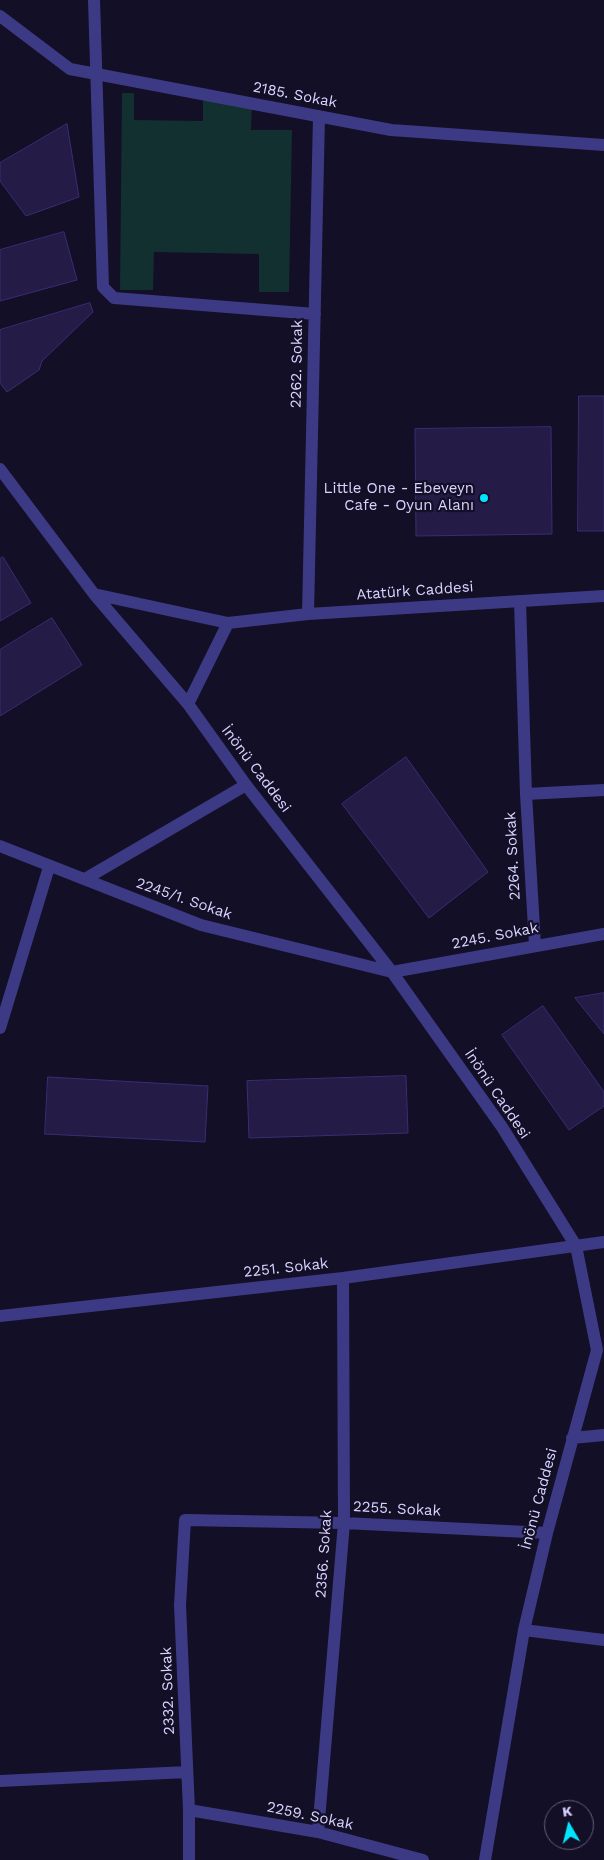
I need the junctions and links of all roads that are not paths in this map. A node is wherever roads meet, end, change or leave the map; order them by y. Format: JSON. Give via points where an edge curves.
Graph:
{"nodes":[{"id":1,"x":94,"y":0,"type":"edge"},
{"id":2,"x":0,"y":16,"type":"edge"},
{"id":3,"x":97,"y":74,"type":"junction"},
{"id":4,"x":319,"y":116,"type":"junction"},
{"id":5,"x":604,"y":145,"type":"edge"},
{"id":6,"x":315,"y":314,"type":"junction"},
{"id":7,"x":0,"y":469,"type":"edge"},
{"id":8,"x":94,"y":594,"type":"junction"},
{"id":9,"x":604,"y":596,"type":"edge"},
{"id":10,"x":520,"y":601,"type":"junction"},
{"id":11,"x":308,"y":614,"type":"junction"},
{"id":12,"x":228,"y":623,"type":"junction"},
{"id":13,"x":188,"y":704,"type":"junction"},
{"id":14,"x":246,"y":785,"type":"junction"},
{"id":15,"x":604,"y":790,"type":"edge"},
{"id":16,"x":526,"y":794,"type":"junction"},
{"id":17,"x":0,"y":846,"type":"edge"},
{"id":18,"x":49,"y":867,"type":"junction"},
{"id":19,"x":84,"y":879,"type":"junction"},
{"id":20,"x":604,"y":934,"type":"edge"},
{"id":21,"x":535,"y":945,"type":"junction"},
{"id":22,"x":392,"y":972,"type":"junction"},
{"id":23,"x":0,"y":1028,"type":"edge"},
{"id":24,"x":604,"y":1242,"type":"edge"},
{"id":25,"x":576,"y":1246,"type":"junction"},
{"id":26,"x":343,"y":1278,"type":"junction"},
{"id":27,"x":0,"y":1316,"type":"edge"},
{"id":28,"x":604,"y":1435,"type":"edge"},
{"id":29,"x":572,"y":1438,"type":"junction"},
{"id":30,"x":185,"y":1520,"type":"joint"},
{"id":31,"x":344,"y":1523,"type":"junction"},
{"id":32,"x":547,"y":1533,"type":"junction"},
{"id":33,"x":524,"y":1630,"type":"junction"},
{"id":34,"x":604,"y":1640,"type":"edge"},
{"id":35,"x":187,"y":1772,"type":"junction"},
{"id":36,"x":0,"y":1781,"type":"edge"},
{"id":37,"x":189,"y":1810,"type":"junction"},
{"id":38,"x":318,"y":1832,"type":"junction"},
{"id":39,"x":189,"y":1860,"type":"edge"},
{"id":40,"x":424,"y":1860,"type":"edge"},
{"id":41,"x":485,"y":1860,"type":"edge"}],
"edges":[{"from":1,"to":3,"type":"street"},
{"from":2,"to":3,"type":"street","name":"2185. Sokak","via":[[70,68]]},
{"from":3,"to":4,"type":"street","name":"2185. Sokak"},
{"from":3,"to":6,"type":"street","via":[[103,287],[114,298]]},
{"from":4,"to":5,"type":"street","name":"2185. Sokak","via":[[391,130]]},
{"from":4,"to":6,"type":"street","name":"2262. Sokak"},
{"from":6,"to":11,"type":"street","name":"2262. Sokak"},
{"from":7,"to":8,"type":"street","name":"İnönü Caddesi"},
{"from":8,"to":12,"type":"street","name":"Atatürk Caddesi"},
{"from":8,"to":13,"type":"street","name":"İnönü Caddesi"},
{"from":9,"to":10,"type":"street","name":"Atatürk Caddesi"},
{"from":10,"to":11,"type":"street","name":"Atatürk Caddesi"},
{"from":10,"to":16,"type":"street","name":"2264. Sokak"},
{"from":11,"to":12,"type":"street","name":"Atatürk Caddesi"},
{"from":12,"to":13,"type":"street"},
{"from":13,"to":14,"type":"street","name":"İnönü Caddesi"},
{"from":14,"to":19,"type":"street"},
{"from":14,"to":22,"type":"street","name":"İnönü Caddesi"},
{"from":15,"to":16,"type":"street"},
{"from":16,"to":21,"type":"street","name":"2264. Sokak"},
{"from":17,"to":18,"type":"street","name":"2245/1. Sokak"},
{"from":18,"to":19,"type":"street","name":"2245/1. Sokak"},
{"from":18,"to":23,"type":"street"},
{"from":19,"to":22,"type":"street","name":"2245/1. Sokak","via":[[201,925]]},
{"from":20,"to":21,"type":"street","name":"2245. Sokak"},
{"from":21,"to":22,"type":"street","name":"2245. Sokak"},
{"from":22,"to":25,"type":"street","name":"İnönü Caddesi","via":[[502,1127]]},
{"from":24,"to":25,"type":"street","name":"2251. Sokak"},
{"from":25,"to":26,"type":"street","name":"2251. Sokak"},
{"from":25,"to":29,"type":"street","name":"İnönü Caddesi","via":[[598,1350]]},
{"from":26,"to":27,"type":"street","name":"2251. Sokak"},
{"from":26,"to":31,"type":"street","name":"2356. Sokak"},
{"from":28,"to":29,"type":"street"},
{"from":29,"to":32,"type":"street","name":"İnönü Caddesi"},
{"from":30,"to":31,"type":"street","name":"2255. Sokak"},
{"from":30,"to":35,"type":"street","name":"2332. Sokak","via":[[180,1605]]},
{"from":31,"to":32,"type":"street","name":"2255. Sokak"},
{"from":31,"to":38,"type":"street","name":"2356. Sokak"},
{"from":32,"to":33,"type":"street","name":"İnönü Caddesi"},
{"from":33,"to":34,"type":"street"},
{"from":33,"to":41,"type":"street","name":"İnönü Caddesi"},
{"from":35,"to":36,"type":"street"},
{"from":35,"to":37,"type":"street","name":"2332. Sokak"},
{"from":37,"to":38,"type":"street","name":"2259. Sokak"},
{"from":37,"to":39,"type":"street","name":"2332. Sokak"},
{"from":38,"to":40,"type":"street","name":"2259. Sokak"}]}
